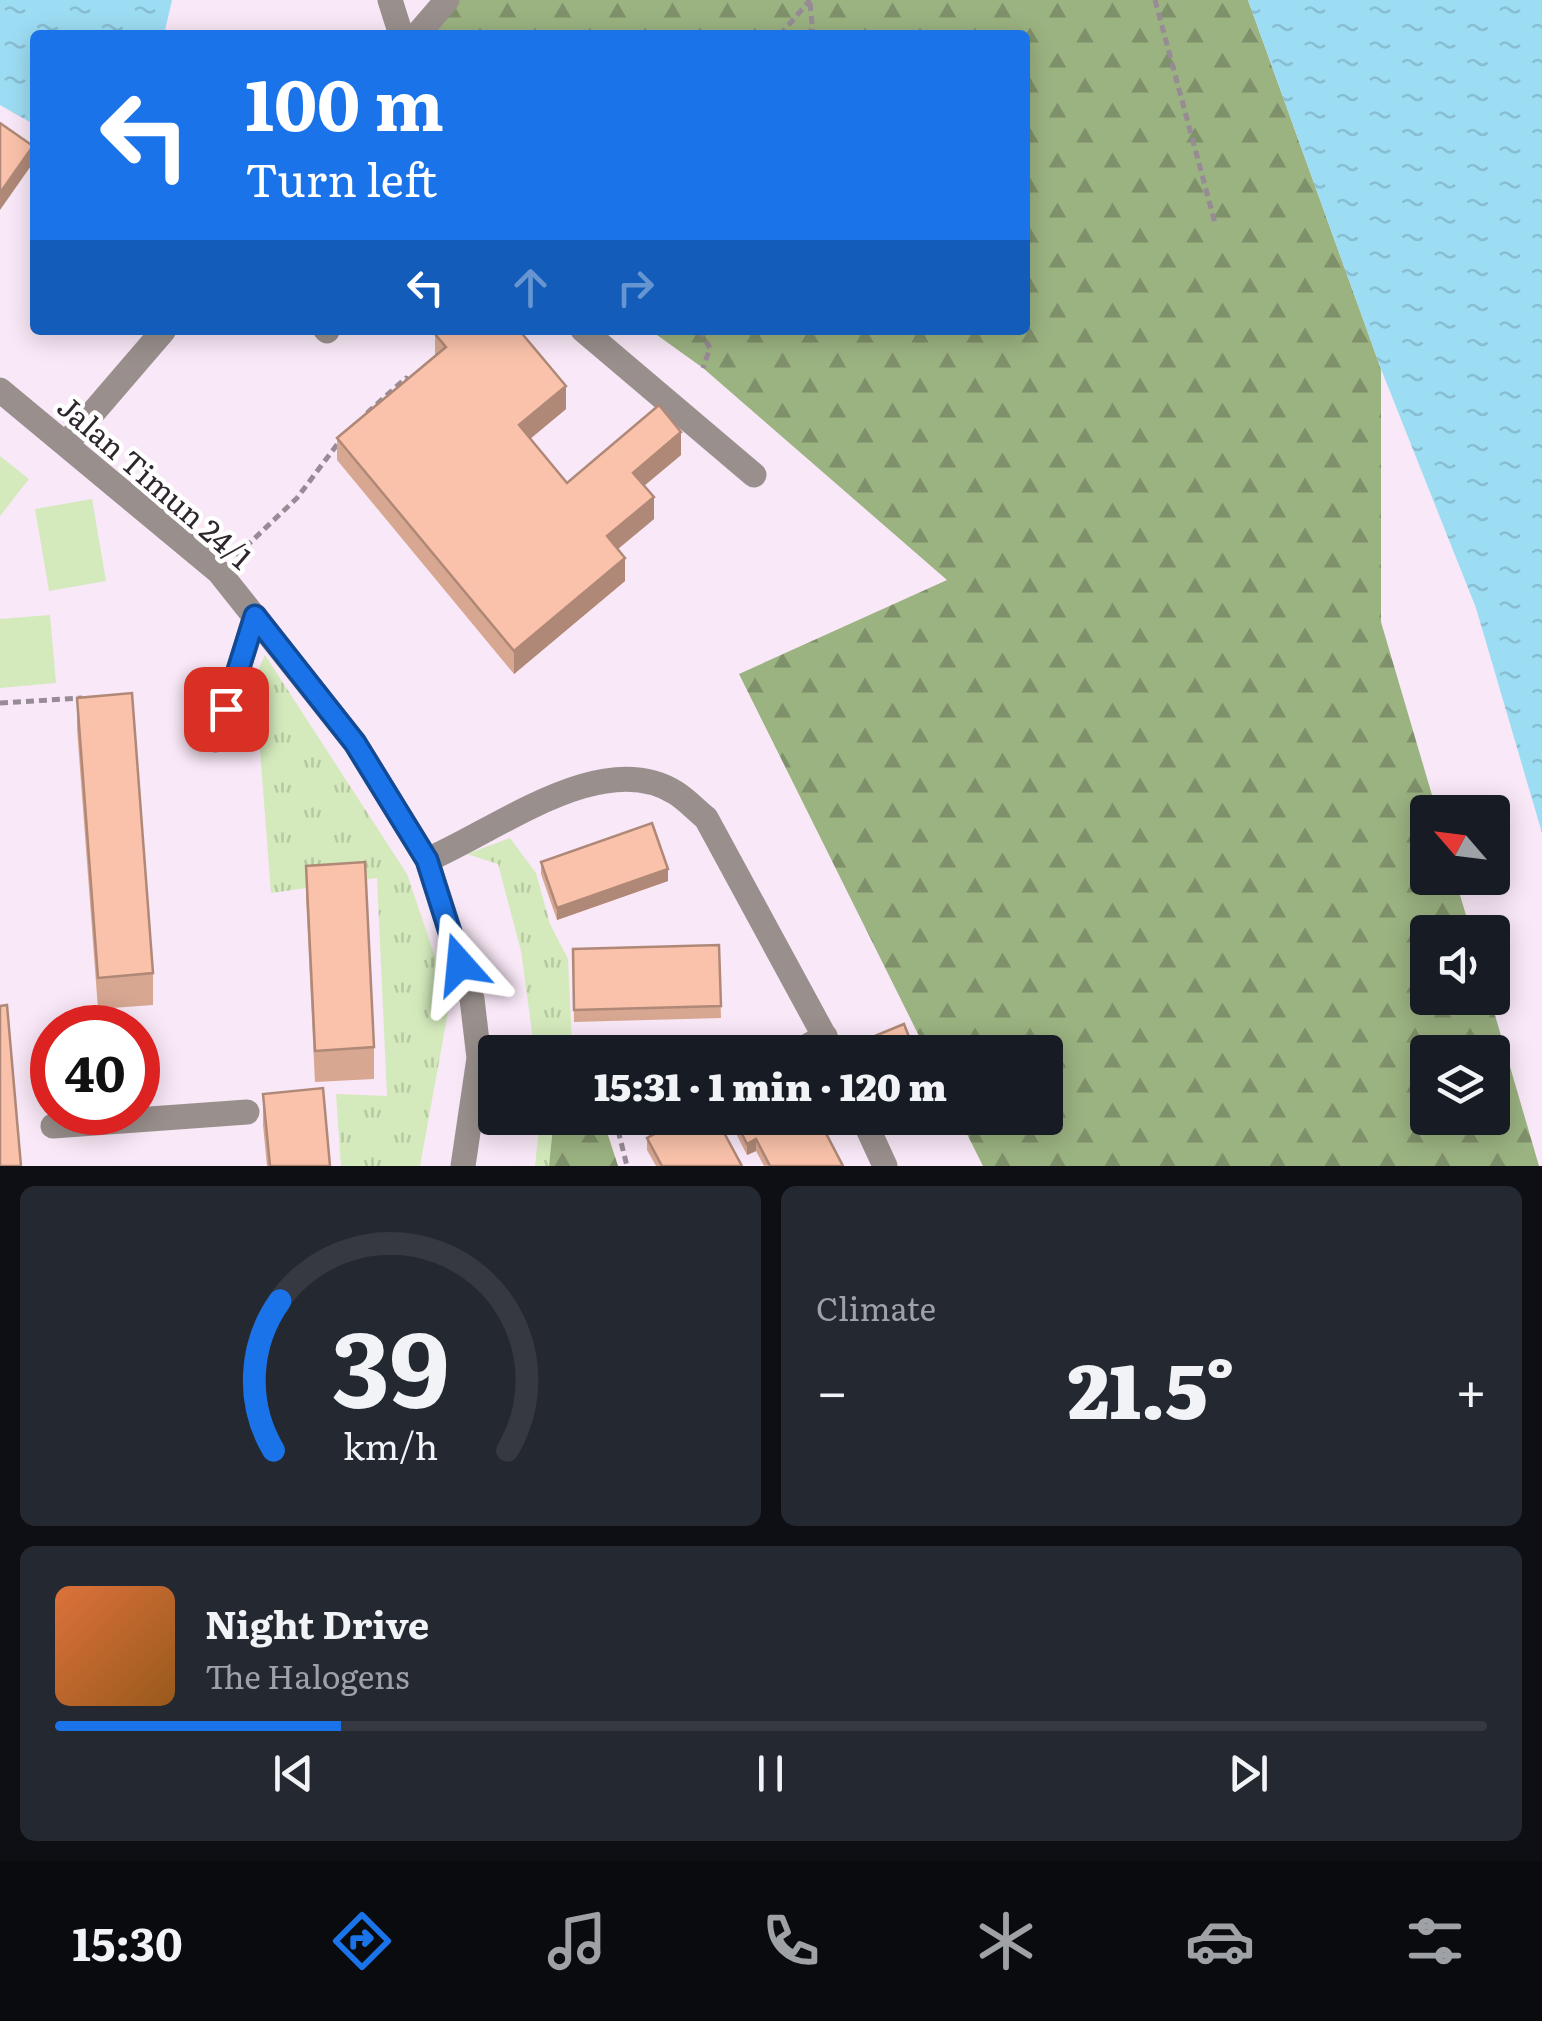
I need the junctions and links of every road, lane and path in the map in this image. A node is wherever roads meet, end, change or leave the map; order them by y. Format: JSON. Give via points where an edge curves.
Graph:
{"nodes":[{"id":1,"x":390,"y":0,"type":"edge"},
{"id":2,"x":447,"y":0,"type":"edge"},
{"id":3,"x":1155,"y":0,"type":"edge"},
{"id":4,"x":399,"y":30,"type":"edge"},
{"id":5,"x":421,"y":30,"type":"edge"},
{"id":6,"x":784,"y":30,"type":"edge"},
{"id":7,"x":813,"y":30,"type":"edge"},
{"id":8,"x":1214,"y":222,"type":"dead end"},
{"id":9,"x":160,"y":335,"type":"edge"},
{"id":10,"x":588,"y":335,"type":"edge"},
{"id":11,"x":702,"y":335,"type":"edge"},
{"id":12,"x":703,"y":368,"type":"dead end"},
{"id":13,"x":0,"y":390,"type":"edge"},
{"id":14,"x":419,"y":392,"type":"edge"},
{"id":15,"x":363,"y":416,"type":"edge"},
{"id":16,"x":349,"y":429,"type":"edge"},
{"id":17,"x":66,"y":444,"type":"junction"},
{"id":18,"x":754,"y":475,"type":"dead end"},
{"id":19,"x":220,"y":572,"type":"junction"},
{"id":20,"x":255,"y":616,"type":"junction"},
{"id":21,"x":88,"y":698,"type":"edge"},
{"id":22,"x":0,"y":703,"type":"edge"},
{"id":23,"x":216,"y":740,"type":"dead end"},
{"id":24,"x":427,"y":860,"type":"junction"},
{"id":25,"x":824,"y":1035,"type":"edge"},
{"id":26,"x":247,"y":1112,"type":"dead end"},
{"id":27,"x":160,"y":1118,"type":"edge"},
{"id":28,"x":619,"y":1135,"type":"edge"},
{"id":29,"x":871,"y":1135,"type":"edge"},
{"id":30,"x":463,"y":1166,"type":"edge"},
{"id":31,"x":627,"y":1166,"type":"edge"},
{"id":32,"x":885,"y":1166,"type":"edge"}],
"edges":[{"from":1,"to":4,"type":"street"},
{"from":2,"to":5,"type":"street"},
{"from":3,"to":8,"type":"path"},
{"from":6,"to":7,"type":"path","via":[[810,0]]},
{"from":9,"to":17,"type":"street"},
{"from":10,"to":18,"type":"street"},
{"from":11,"to":12,"type":"path","via":[[710,348]]},
{"from":13,"to":17,"type":"street","name":"Jalan Timun 24/1"},
{"from":14,"to":15,"type":"path","via":[[406,378]]},
{"from":16,"to":19,"type":"path","via":[[297,498]]},
{"from":17,"to":19,"type":"street","name":"Jalan Timun 24/1"},
{"from":19,"to":20,"type":"street","name":"Jalan Timun 24/1"},
{"from":20,"to":23,"type":"street"},
{"from":20,"to":24,"type":"street","name":"Jalan Timun 24/1","via":[[355,743]]},
{"from":21,"to":22,"type":"path"},
{"from":24,"to":25,"type":"street","via":[[590,780],[634,778],[674,792],[706,818]]},
{"from":24,"to":30,"type":"street","name":"Jalan Timun 24/1","via":[[472,999],[479,1058]]},
{"from":26,"to":27,"type":"street"},
{"from":28,"to":31,"type":"path"},
{"from":29,"to":32,"type":"street"}]}
